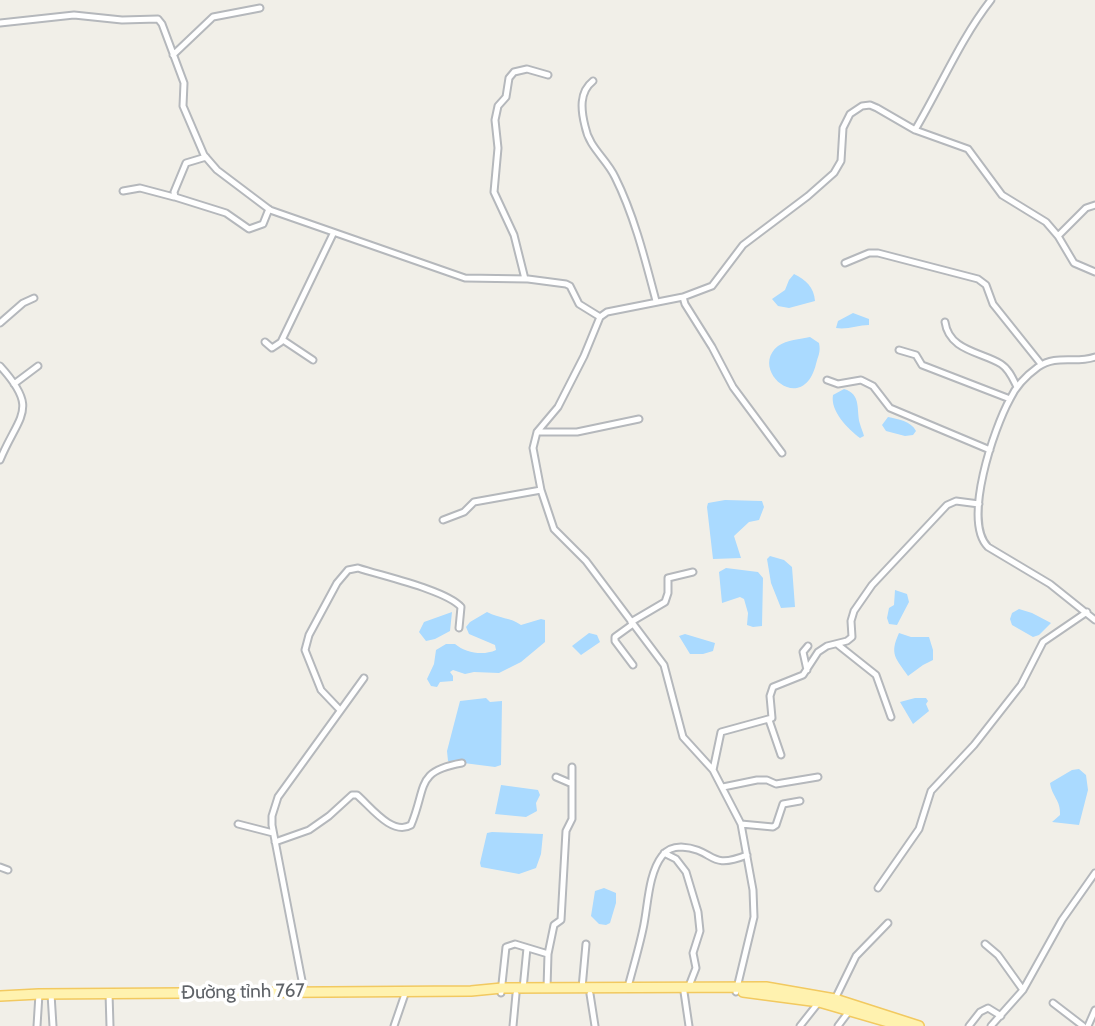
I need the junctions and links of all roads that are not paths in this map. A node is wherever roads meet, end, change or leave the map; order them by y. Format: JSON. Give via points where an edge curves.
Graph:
{"nodes":[{"id":1,"x":991,"y":0,"type":"edge"},
{"id":2,"x":260,"y":8,"type":"dead end"},
{"id":3,"x":0,"y":23,"type":"edge"},
{"id":4,"x":173,"y":55,"type":"junction"},
{"id":5,"x":548,"y":75,"type":"dead end"},
{"id":6,"x":593,"y":81,"type":"dead end"},
{"id":7,"x":915,"y":130,"type":"junction"},
{"id":8,"x":206,"y":157,"type":"junction"},
{"id":9,"x":123,"y":191,"type":"dead end"},
{"id":10,"x":175,"y":197,"type":"junction"},
{"id":11,"x":1095,"y":205,"type":"edge"},
{"id":12,"x":269,"y":209,"type":"junction"},
{"id":13,"x":333,"y":234,"type":"junction"},
{"id":14,"x":1058,"y":236,"type":"junction"},
{"id":15,"x":845,"y":263,"type":"dead end"},
{"id":16,"x":1095,"y":272,"type":"edge"},
{"id":17,"x":525,"y":279,"type":"junction"},
{"id":18,"x":683,"y":297,"type":"junction"},
{"id":19,"x":34,"y":298,"type":"dead end"},
{"id":20,"x":656,"y":301,"type":"junction"},
{"id":21,"x":600,"y":317,"type":"junction"},
{"id":22,"x":945,"y":322,"type":"dead end"},
{"id":23,"x":0,"y":323,"type":"edge"},
{"id":24,"x":283,"y":340,"type":"junction"},
{"id":25,"x":265,"y":342,"type":"dead end"},
{"id":26,"x":900,"y":350,"type":"dead end"},
{"id":27,"x":1095,"y":357,"type":"edge"},
{"id":28,"x":313,"y":360,"type":"dead end"},
{"id":29,"x":1041,"y":364,"type":"junction"},
{"id":30,"x":0,"y":366,"type":"edge"},
{"id":31,"x":38,"y":366,"type":"dead end"},
{"id":32,"x":827,"y":380,"type":"dead end"},
{"id":33,"x":14,"y":384,"type":"junction"},
{"id":34,"x":1017,"y":387,"type":"junction"},
{"id":35,"x":1010,"y":399,"type":"junction"},
{"id":36,"x":639,"y":419,"type":"dead end"},
{"id":37,"x":537,"y":432,"type":"junction"},
{"id":38,"x":990,"y":450,"type":"junction"},
{"id":39,"x":782,"y":453,"type":"dead end"},
{"id":40,"x":0,"y":460,"type":"edge"},
{"id":41,"x":541,"y":490,"type":"junction"},
{"id":42,"x":979,"y":504,"type":"junction"},
{"id":43,"x":443,"y":520,"type":"dead end"},
{"id":44,"x":693,"y":572,"type":"dead end"},
{"id":45,"x":1087,"y":612,"type":"junction"},
{"id":46,"x":1095,"y":620,"type":"edge"},
{"id":47,"x":632,"y":623,"type":"junction"},
{"id":48,"x":459,"y":628,"type":"dead end"},
{"id":49,"x":837,"y":644,"type":"junction"},
{"id":50,"x":808,"y":646,"type":"dead end"},
{"id":51,"x":633,"y":665,"type":"dead end"},
{"id":52,"x":807,"y":670,"type":"junction"},
{"id":53,"x":363,"y":678,"type":"dead end"},
{"id":54,"x":669,"y":679,"type":"junction"},
{"id":55,"x":660,"y":681,"type":"dead end"},
{"id":56,"x":340,"y":710,"type":"junction"},
{"id":57,"x":891,"y":717,"type":"dead end"},
{"id":58,"x":769,"y":720,"type":"junction"},
{"id":59,"x":781,"y":755,"type":"dead end"},
{"id":60,"x":462,"y":763,"type":"dead end"},
{"id":61,"x":572,"y":767,"type":"dead end"},
{"id":62,"x":713,"y":770,"type":"junction"},
{"id":63,"x":556,"y":777,"type":"dead end"},
{"id":64,"x":818,"y":777,"type":"dead end"},
{"id":65,"x":570,"y":783,"type":"junction"},
{"id":66,"x":723,"y":787,"type":"junction"},
{"id":67,"x":800,"y":801,"type":"dead end"},
{"id":68,"x":238,"y":824,"type":"dead end"},
{"id":69,"x":741,"y":824,"type":"junction"},
{"id":70,"x":273,"y":833,"type":"junction"},
{"id":71,"x":275,"y":842,"type":"junction"},
{"id":72,"x":664,"y":853,"type":"junction"},
{"id":73,"x":747,"y":855,"type":"junction"},
{"id":74,"x":0,"y":867,"type":"edge"},
{"id":75,"x":8,"y":870,"type":"dead end"},
{"id":76,"x":1095,"y":873,"type":"edge"},
{"id":77,"x":878,"y":888,"type":"dead end"},
{"id":78,"x":888,"y":923,"type":"dead end"},
{"id":79,"x":586,"y":944,"type":"dead end"},
{"id":80,"x":985,"y":944,"type":"dead end"},
{"id":81,"x":527,"y":948,"type":"junction"},
{"id":82,"x":548,"y":954,"type":"junction"},
{"id":83,"x":628,"y":987,"type":"junction"},
{"id":84,"x":547,"y":988,"type":"junction"},
{"id":85,"x":687,"y":989,"type":"junction"},
{"id":86,"x":736,"y":989,"type":"junction"},
{"id":87,"x":1023,"y":990,"type":"junction"},
{"id":88,"x":304,"y":991,"type":"junction"},
{"id":89,"x":406,"y":991,"type":"junction"},
{"id":90,"x":502,"y":991,"type":"junction"},
{"id":91,"x":520,"y":991,"type":"junction"},
{"id":92,"x":586,"y":991,"type":"junction"},
{"id":93,"x":108,"y":993,"type":"junction"},
{"id":94,"x":39,"y":994,"type":"junction"},
{"id":95,"x":51,"y":994,"type":"junction"},
{"id":96,"x":0,"y":996,"type":"edge"},
{"id":97,"x":835,"y":999,"type":"junction"},
{"id":98,"x":819,"y":1002,"type":"junction"},
{"id":99,"x":1053,"y":1003,"type":"dead end"},
{"id":100,"x":850,"y":1010,"type":"junction"},
{"id":101,"x":1095,"y":1010,"type":"edge"},
{"id":102,"x":1002,"y":1016,"type":"junction"},
{"id":103,"x":37,"y":1026,"type":"edge"},
{"id":104,"x":53,"y":1026,"type":"edge"},
{"id":105,"x":110,"y":1026,"type":"edge"},
{"id":106,"x":394,"y":1026,"type":"edge"},
{"id":107,"x":513,"y":1026,"type":"edge"},
{"id":108,"x":595,"y":1026,"type":"edge"},
{"id":109,"x":689,"y":1026,"type":"edge"},
{"id":110,"x":800,"y":1026,"type":"edge"},
{"id":111,"x":838,"y":1026,"type":"edge"},
{"id":112,"x":902,"y":1026,"type":"edge"},
{"id":113,"x":919,"y":1026,"type":"edge"},
{"id":114,"x":969,"y":1026,"type":"edge"},
{"id":115,"x":991,"y":1026,"type":"edge"},
{"id":116,"x":1083,"y":1026,"type":"edge"},
{"id":117,"x":1088,"y":1026,"type":"edge"}],
"edges":[{"from":1,"to":7,"type":"street","via":[[970,28]]},
{"from":2,"to":4,"type":"street","via":[[213,18]]},
{"from":3,"to":4,"type":"street","via":[[74,15],[152,18],[162,24]]},
{"from":4,"to":8,"type":"street","via":[[184,83],[183,106]]},
{"from":5,"to":17,"type":"street","via":[[527,69],[514,72],[495,120],[499,139],[494,192],[514,236]]},
{"from":6,"to":20,"type":"street","via":[[582,99],[587,136],[609,165],[627,204]]},
{"from":7,"to":14,"type":"street","via":[[968,149],[1002,195],[1046,222]]},
{"from":7,"to":18,"type":"street","via":[[870,105],[856,110],[843,128],[841,161],[834,173],[743,245],[712,286]]},
{"from":8,"to":10,"type":"street","via":[[186,163]]},
{"from":8,"to":12,"type":"street"},
{"from":9,"to":10,"type":"street","via":[[141,188]]},
{"from":10,"to":12,"type":"street","via":[[226,213],[249,229],[263,224]]},
{"from":11,"to":14,"type":"street"},
{"from":12,"to":13,"type":"street"},
{"from":13,"to":17,"type":"street","via":[[465,278]]},
{"from":13,"to":24,"type":"street"},
{"from":14,"to":16,"type":"street","via":[[1074,263]]},
{"from":15,"to":29,"type":"street","via":[[878,253],[978,279]]},
{"from":17,"to":21,"type":"street","via":[[570,286],[579,304]]},
{"from":18,"to":20,"type":"street"},
{"from":18,"to":39,"type":"street","via":[[733,387]]},
{"from":19,"to":23,"type":"street"},
{"from":20,"to":21,"type":"street"},
{"from":21,"to":37,"type":"street","via":[[558,407]]},
{"from":22,"to":34,"type":"street","via":[[955,340],[972,353],[1003,365]]},
{"from":24,"to":25,"type":"street","via":[[273,348]]},
{"from":24,"to":28,"type":"street"},
{"from":26,"to":35,"type":"street","via":[[916,355],[922,365]]},
{"from":27,"to":29,"type":"street","via":[[1059,358]]},
{"from":29,"to":34,"type":"street"},
{"from":30,"to":33,"type":"street"},
{"from":31,"to":33,"type":"street"},
{"from":32,"to":38,"type":"street","via":[[838,384],[861,380],[873,386],[890,408]]},
{"from":33,"to":40,"type":"street","via":[[24,409]]},
{"from":34,"to":35,"type":"street"},
{"from":35,"to":38,"type":"street"},
{"from":36,"to":37,"type":"street","via":[[577,432]]},
{"from":37,"to":41,"type":"street","via":[[533,448]]},
{"from":38,"to":42,"type":"street"},
{"from":41,"to":43,"type":"street","via":[[474,502],[464,512]]},
{"from":41,"to":47,"type":"street","via":[[554,529],[586,561]]},
{"from":42,"to":45,"type":"street","via":[[984,543]]},
{"from":42,"to":49,"type":"street","via":[[956,500],[947,505],[872,584],[854,611],[852,637]]},
{"from":44,"to":47,"type":"street","via":[[668,579],[665,602]]},
{"from":45,"to":46,"type":"street"},
{"from":45,"to":77,"type":"street","via":[[1043,642],[1021,685],[931,790],[919,829]]},
{"from":47,"to":51,"type":"street","via":[[615,637]]},
{"from":47,"to":54,"type":"street"},
{"from":48,"to":56,"type":"street","via":[[461,607],[457,603],[370,572],[348,570],[309,635],[305,650],[321,690]]},
{"from":49,"to":52,"type":"street","via":[[818,652]]},
{"from":49,"to":57,"type":"street","via":[[876,675]]},
{"from":50,"to":52,"type":"street","via":[[803,652]]},
{"from":52,"to":58,"type":"street","via":[[773,687]]},
{"from":53,"to":56,"type":"street"},
{"from":54,"to":55,"type":"street"},
{"from":54,"to":62,"type":"street","via":[[683,737]]},
{"from":56,"to":70,"type":"street","via":[[278,797]]},
{"from":58,"to":59,"type":"street"},
{"from":58,"to":62,"type":"street","via":[[721,732]]},
{"from":60,"to":71,"type":"street","via":[[441,767],[428,776],[406,828],[391,825],[352,794],[309,830]]},
{"from":61,"to":65,"type":"street"},
{"from":62,"to":66,"type":"street"},
{"from":63,"to":65,"type":"street"},
{"from":64,"to":66,"type":"street","via":[[776,785],[757,780]]},
{"from":65,"to":82,"type":"street","via":[[572,819],[566,831],[561,920],[554,925]]},
{"from":66,"to":69,"type":"street"},
{"from":67,"to":69,"type":"street","via":[[783,804],[773,827]]},
{"from":68,"to":70,"type":"street"},
{"from":69,"to":73,"type":"street"},
{"from":70,"to":71,"type":"street"},
{"from":71,"to":88,"type":"street"},
{"from":72,"to":73,"type":"street","via":[[677,847],[691,848],[719,862]]},
{"from":72,"to":83,"type":"street","via":[[656,868]]},
{"from":72,"to":85,"type":"street","via":[[686,872],[698,912],[700,931],[693,953],[696,968]]},
{"from":73,"to":86,"type":"street","via":[[754,917]]},
{"from":74,"to":75,"type":"street"},
{"from":76,"to":87,"type":"street"},
{"from":78,"to":97,"type":"street","via":[[856,956]]},
{"from":79,"to":92,"type":"street"},
{"from":80,"to":87,"type":"street"},
{"from":81,"to":82,"type":"street"},
{"from":81,"to":90,"type":"street","via":[[506,947]]},
{"from":81,"to":91,"type":"street"},
{"from":82,"to":84,"type":"street"},
{"from":83,"to":85,"type":"main road","name":"Đường tỉnh 767"},
{"from":83,"to":92,"type":"main road","name":"Đường tỉnh 767"},
{"from":84,"to":91,"type":"main road","name":"Đường tỉnh 767"},
{"from":84,"to":92,"type":"main road","name":"Đường tỉnh 767"},
{"from":85,"to":86,"type":"main road","name":"Đường tỉnh 767"},
{"from":85,"to":92,"type":"main road","name":"Đường tỉnh 767"},
{"from":85,"to":109,"type":"street"},
{"from":86,"to":97,"type":"main road","name":"Đường tỉnh 767","via":[[766,987]]},
{"from":86,"to":98,"type":"main road","name":"Đường tỉnh 767"},
{"from":87,"to":102,"type":"street"},
{"from":88,"to":89,"type":"main road","name":"Đường tỉnh 767"},
{"from":88,"to":93,"type":"main road","name":"Đường tỉnh 767"},
{"from":89,"to":90,"type":"main road","name":"Đường tỉnh 767"},
{"from":89,"to":106,"type":"street"},
{"from":90,"to":91,"type":"main road","name":"Đường tỉnh 767"},
{"from":91,"to":92,"type":"main road","name":"Đường tỉnh 767"},
{"from":91,"to":107,"type":"street"},
{"from":92,"to":108,"type":"street"},
{"from":93,"to":95,"type":"main road","name":"Đường tỉnh 767"},
{"from":93,"to":105,"type":"street"},
{"from":94,"to":95,"type":"main road","name":"Đường tỉnh 767"},
{"from":94,"to":96,"type":"main road","name":"Đường tỉnh 767"},
{"from":94,"to":103,"type":"street"},
{"from":95,"to":104,"type":"street"},
{"from":97,"to":113,"type":"main road","name":"Đường tỉnh 767"},
{"from":98,"to":100,"type":"main road","name":"Đường tỉnh 767"},
{"from":98,"to":110,"type":"street"},
{"from":99,"to":116,"type":"street"},
{"from":100,"to":111,"type":"street"},
{"from":100,"to":112,"type":"main road","name":"Đường tỉnh 767"},
{"from":101,"to":117,"type":"street"},
{"from":102,"to":114,"type":"street","via":[[988,1008]]},
{"from":102,"to":115,"type":"street"}]}
